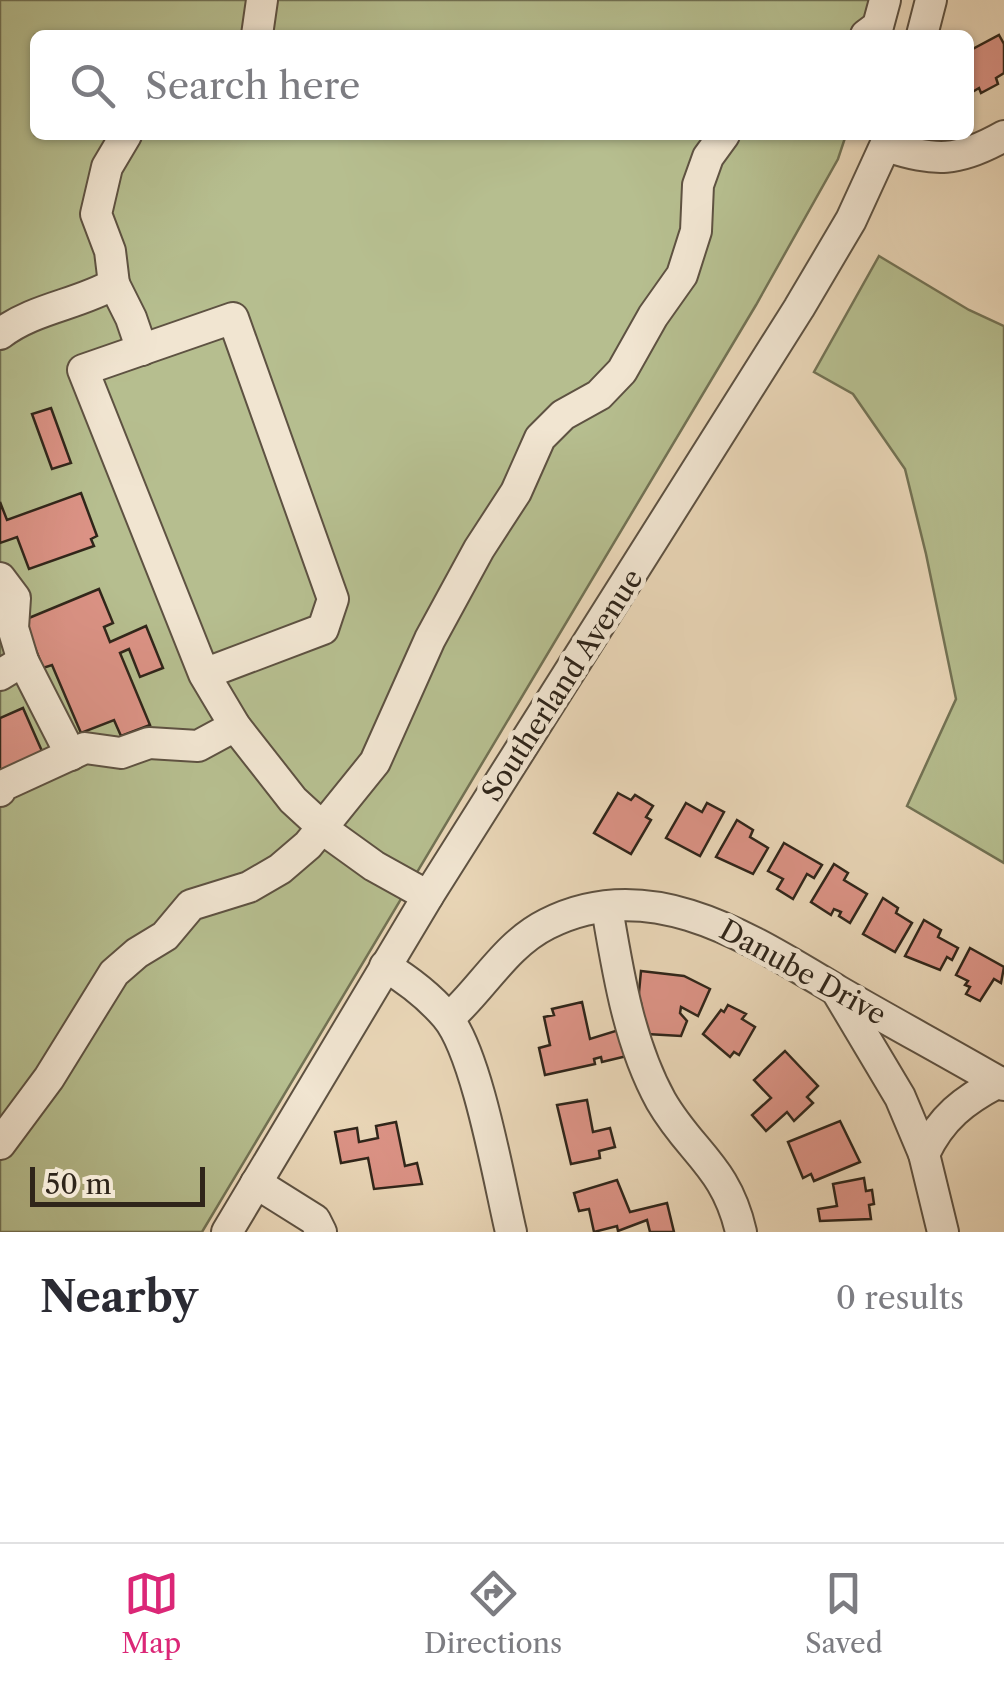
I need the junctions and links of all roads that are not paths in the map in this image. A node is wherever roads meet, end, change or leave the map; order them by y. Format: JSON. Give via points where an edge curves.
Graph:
{"nodes":[{"id":1,"x":262,"y":0,"type":"edge"},
{"id":2,"x":885,"y":0,"type":"edge"},
{"id":3,"x":931,"y":0,"type":"edge"},
{"id":4,"x":257,"y":30,"type":"edge"},
{"id":5,"x":873,"y":30,"type":"edge"},
{"id":6,"x":923,"y":30,"type":"edge"},
{"id":7,"x":1004,"y":136,"type":"edge"},
{"id":8,"x":123,"y":140,"type":"edge"},
{"id":9,"x":720,"y":140,"type":"edge"},
{"id":10,"x":888,"y":141,"type":"edge"},
{"id":11,"x":114,"y":284,"type":"junction"},
{"id":12,"x":0,"y":334,"type":"edge"},
{"id":13,"x":142,"y":350,"type":"junction"},
{"id":14,"x":0,"y":578,"type":"edge"},
{"id":15,"x":12,"y":668,"type":"edge"},
{"id":16,"x":204,"y":674,"type":"junction"},
{"id":17,"x":235,"y":726,"type":"junction"},
{"id":18,"x":70,"y":755,"type":"junction"},
{"id":19,"x":0,"y":791,"type":"edge"},
{"id":20,"x":322,"y":828,"type":"junction"},
{"id":21,"x":428,"y":896,"type":"junction"},
{"id":22,"x":607,"y":908,"type":"junction"},
{"id":23,"x":385,"y":966,"type":"junction"},
{"id":24,"x":837,"y":990,"type":"junction"},
{"id":25,"x":448,"y":1018,"type":"junction"},
{"id":26,"x":1002,"y":1084,"type":"edge"},
{"id":27,"x":0,"y":1144,"type":"edge"},
{"id":28,"x":924,"y":1154,"type":"junction"},
{"id":29,"x":256,"y":1183,"type":"junction"},
{"id":30,"x":227,"y":1232,"type":"edge"},
{"id":31,"x":322,"y":1232,"type":"edge"},
{"id":32,"x":511,"y":1232,"type":"edge"},
{"id":33,"x":740,"y":1232,"type":"edge"},
{"id":34,"x":943,"y":1232,"type":"edge"}],
"edges":[{"from":1,"to":4,"type":"street"},
{"from":2,"to":5,"type":"street"},
{"from":3,"to":6,"type":"street"},
{"from":7,"to":10,"type":"street","via":[[973,154],[937,160]]},
{"from":8,"to":11,"type":"street","via":[[107,166],[96,214]]},
{"from":9,"to":20,"type":"street","via":[[698,185],[696,231],[682,276],[622,371],[540,438],[430,639],[375,762]]},
{"from":10,"to":21,"type":"street","name":"Southerland Avenue","via":[[800,308]]},
{"from":11,"to":12,"type":"street"},
{"from":11,"to":13,"type":"street"},
{"from":13,"to":16,"type":"street","via":[[84,370]]},
{"from":13,"to":16,"type":"street","via":[[234,318],[333,598],[323,629]]},
{"from":14,"to":15,"type":"street","via":[[15,598]]},
{"from":15,"to":18,"type":"street"},
{"from":16,"to":17,"type":"street"},
{"from":17,"to":18,"type":"street","via":[[198,746],[149,743],[121,753],[85,748]]},
{"from":17,"to":20,"type":"street"},
{"from":18,"to":19,"type":"street"},
{"from":20,"to":21,"type":"street"},
{"from":20,"to":27,"type":"street","via":[[280,869],[191,906],[165,936],[114,973]]},
{"from":21,"to":23,"type":"street","name":"Southerland Avenue"},
{"from":22,"to":24,"type":"street","name":"Danube Drive","via":[[643,907],[716,922]]},
{"from":22,"to":25,"type":"street","name":"Danube Drive","via":[[550,922],[524,937]]},
{"from":22,"to":33,"type":"street","via":[[641,1063],[664,1106],[720,1175]]},
{"from":23,"to":25,"type":"street"},
{"from":23,"to":29,"type":"street","name":"Southerland Avenue"},
{"from":24,"to":26,"type":"street","name":"Danube Drive"},
{"from":24,"to":28,"type":"street","via":[[900,1097]]},
{"from":25,"to":32,"type":"street","via":[[471,1069]]},
{"from":26,"to":28,"type":"street","via":[[964,1100],[936,1128]]},
{"from":28,"to":34,"type":"street"},
{"from":29,"to":30,"type":"street","name":"Southerland Avenue"},
{"from":29,"to":31,"type":"street","via":[[315,1220]]}]}
